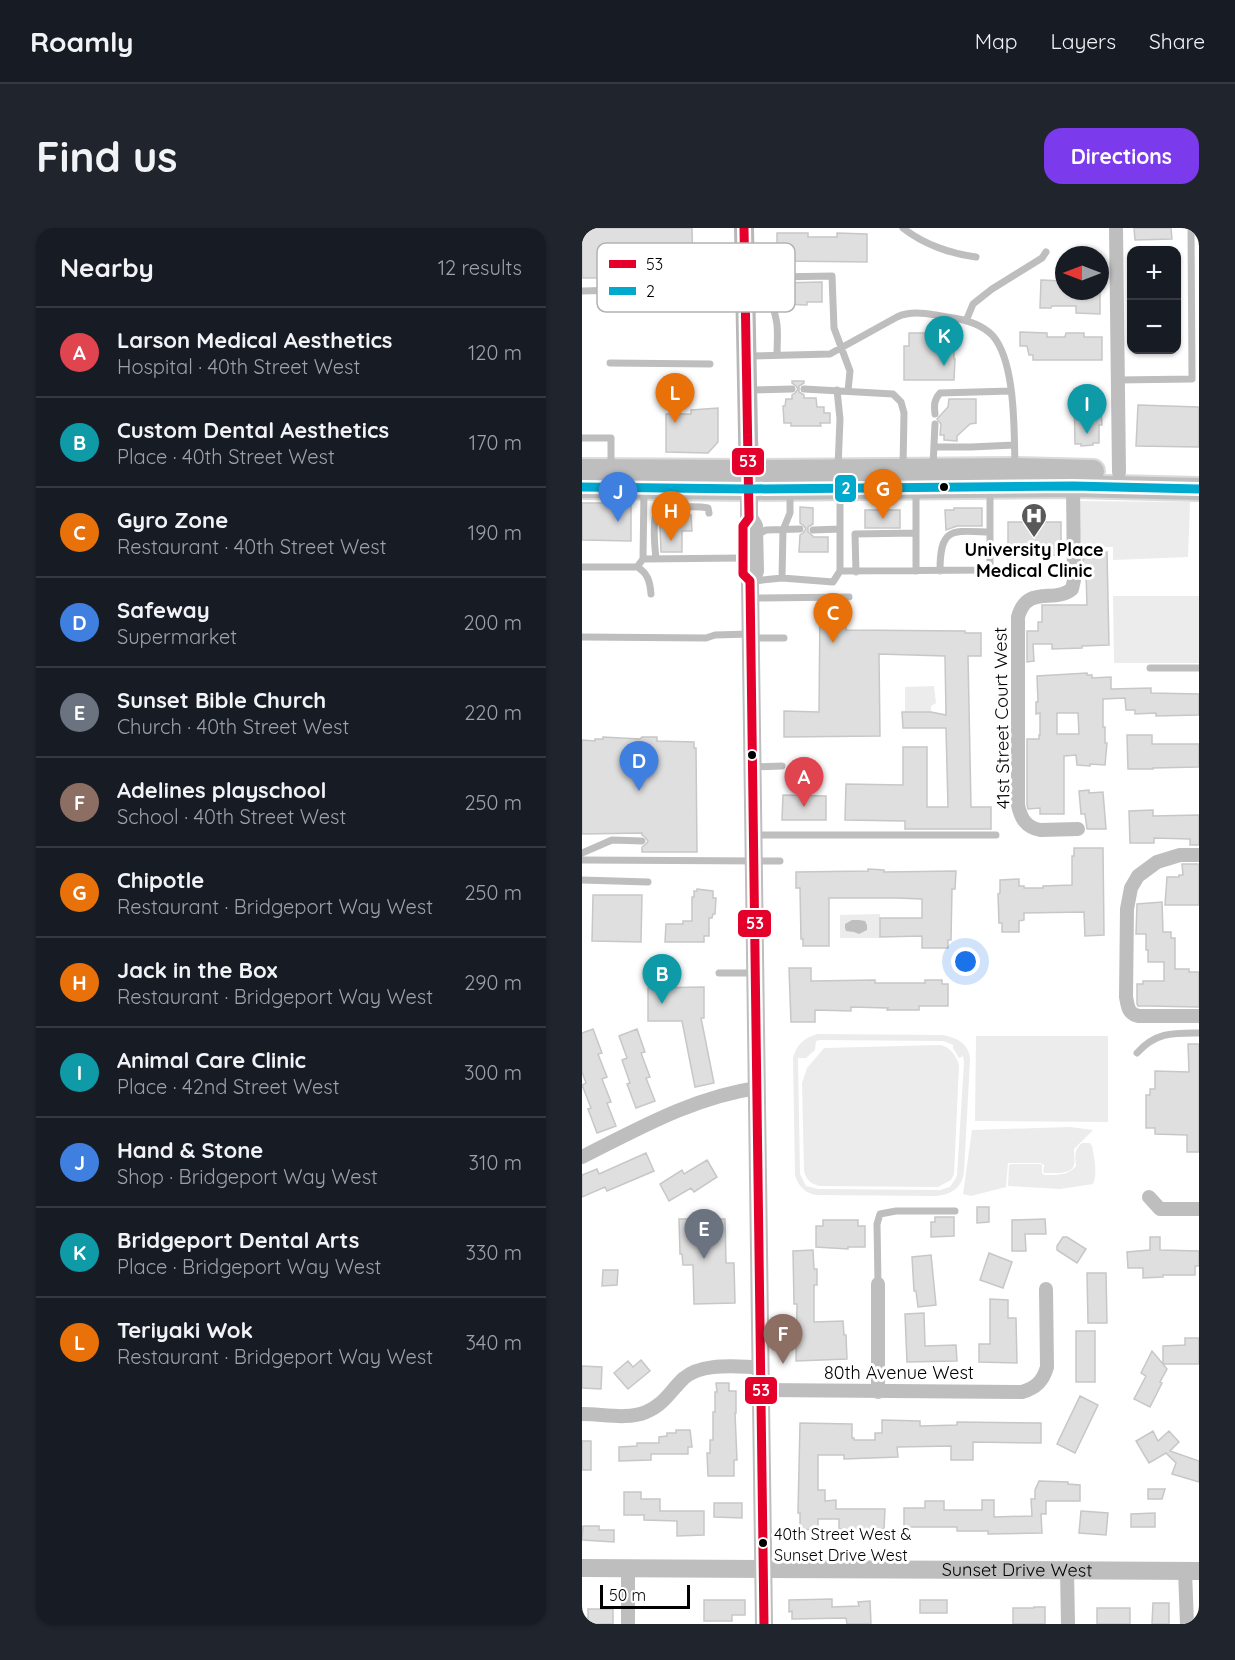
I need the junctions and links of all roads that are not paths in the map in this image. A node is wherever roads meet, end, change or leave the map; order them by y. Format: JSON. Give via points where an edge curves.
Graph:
{"nodes":[{"id":1,"x":744,"y":228,"type":"edge"},
{"id":2,"x":903,"y":228,"type":"edge"},
{"id":3,"x":1116,"y":228,"type":"edge"},
{"id":4,"x":1191,"y":228,"type":"edge"},
{"id":5,"x":744,"y":243,"type":"edge"},
{"id":6,"x":1046,"y":252,"type":"dead end"},
{"id":7,"x":976,"y":257,"type":"dead end"},
{"id":8,"x":795,"y":277,"type":"edge"},
{"id":9,"x":582,"y":291,"type":"edge"},
{"id":10,"x":597,"y":291,"type":"edge"},
{"id":11,"x":745,"y":312,"type":"edge"},
{"id":12,"x":774,"y":312,"type":"edge"},
{"id":13,"x":966,"y":321,"type":"junction"},
{"id":14,"x":841,"y":349,"type":"junction"},
{"id":15,"x":777,"y":355,"type":"junction"},
{"id":16,"x":746,"y":356,"type":"junction"},
{"id":17,"x":610,"y":363,"type":"dead end"},
{"id":18,"x":710,"y":364,"type":"dead end"},
{"id":19,"x":1118,"y":380,"type":"junction"},
{"id":20,"x":792,"y":389,"type":"dead end"},
{"id":21,"x":804,"y":389,"type":"dead end"},
{"id":22,"x":747,"y":390,"type":"junction"},
{"id":23,"x":837,"y":390,"type":"junction"},
{"id":24,"x":848,"y":391,"type":"junction"},
{"id":25,"x":1011,"y":391,"type":"junction"},
{"id":26,"x":935,"y":414,"type":"dead end"},
{"id":27,"x":935,"y":424,"type":"dead end"},
{"id":28,"x":582,"y":438,"type":"edge"},
{"id":29,"x":1014,"y":444,"type":"junction"},
{"id":30,"x":934,"y":458,"type":"junction"},
{"id":31,"x":903,"y":469,"type":"junction"},
{"id":32,"x":1015,"y":469,"type":"junction"},
{"id":33,"x":582,"y":470,"type":"edge"},
{"id":34,"x":611,"y":470,"type":"junction"},
{"id":35,"x":1119,"y":471,"type":"junction"},
{"id":36,"x":1199,"y":473,"type":"edge"},
{"id":37,"x":839,"y":479,"type":"junction"},
{"id":38,"x":749,"y":480,"type":"junction"},
{"id":39,"x":1073,"y":486,"type":"junction"},
{"id":40,"x":582,"y":487,"type":"edge"},
{"id":41,"x":990,"y":487,"type":"junction"},
{"id":42,"x":916,"y":488,"type":"junction"},
{"id":43,"x":644,"y":489,"type":"junction"},
{"id":44,"x":790,"y":489,"type":"junction"},
{"id":45,"x":1199,"y":489,"type":"edge"},
{"id":46,"x":709,"y":513,"type":"dead end"},
{"id":47,"x":752,"y":527,"type":"junction"},
{"id":48,"x":800,"y":529,"type":"dead end"},
{"id":49,"x":840,"y":529,"type":"junction"},
{"id":50,"x":783,"y":530,"type":"junction"},
{"id":51,"x":813,"y":530,"type":"dead end"},
{"id":52,"x":990,"y":532,"type":"junction"},
{"id":53,"x":916,"y":533,"type":"junction"},
{"id":54,"x":656,"y":558,"type":"junction"},
{"id":55,"x":743,"y":558,"type":"junction"},
{"id":56,"x":643,"y":559,"type":"junction"},
{"id":57,"x":582,"y":567,"type":"edge"},
{"id":58,"x":637,"y":567,"type":"junction"},
{"id":59,"x":840,"y":571,"type":"junction"},
{"id":60,"x":940,"y":571,"type":"junction"},
{"id":61,"x":856,"y":572,"type":"junction"},
{"id":62,"x":916,"y":572,"type":"junction"},
{"id":63,"x":782,"y":578,"type":"junction"},
{"id":64,"x":750,"y":590,"type":"junction"},
{"id":65,"x":651,"y":594,"type":"dead end"},
{"id":66,"x":849,"y":597,"type":"dead end"},
{"id":67,"x":751,"y":636,"type":"junction"},
{"id":68,"x":582,"y":637,"type":"edge"},
{"id":69,"x":784,"y":638,"type":"dead end"},
{"id":70,"x":1150,"y":668,"type":"dead end"},
{"id":71,"x":1199,"y":668,"type":"edge"},
{"id":72,"x":782,"y":766,"type":"dead end"},
{"id":73,"x":753,"y":767,"type":"junction"},
{"id":74,"x":1078,"y":830,"type":"dead end"},
{"id":75,"x":753,"y":835,"type":"junction"},
{"id":76,"x":996,"y":835,"type":"dead end"},
{"id":77,"x":642,"y":841,"type":"dead end"},
{"id":78,"x":582,"y":853,"type":"edge"},
{"id":79,"x":1199,"y":855,"type":"edge"},
{"id":80,"x":582,"y":860,"type":"edge"},
{"id":81,"x":754,"y":860,"type":"junction"},
{"id":82,"x":780,"y":861,"type":"dead end"},
{"id":83,"x":582,"y":880,"type":"edge"},
{"id":84,"x":648,"y":882,"type":"dead end"},
{"id":85,"x":719,"y":973,"type":"dead end"},
{"id":86,"x":755,"y":973,"type":"junction"},
{"id":87,"x":1199,"y":1016,"type":"edge"},
{"id":88,"x":1199,"y":1033,"type":"edge"},
{"id":89,"x":1137,"y":1053,"type":"dead end"},
{"id":90,"x":757,"y":1088,"type":"junction"},
{"id":91,"x":582,"y":1157,"type":"edge"},
{"id":92,"x":1149,"y":1197,"type":"dead end"},
{"id":93,"x":1199,"y":1209,"type":"edge"},
{"id":94,"x":955,"y":1210,"type":"dead end"},
{"id":95,"x":878,"y":1284,"type":"joint"},
{"id":96,"x":1046,"y":1289,"type":"dead end"},
{"id":97,"x":761,"y":1367,"type":"junction"},
{"id":98,"x":761,"y":1390,"type":"junction"},
{"id":99,"x":878,"y":1392,"type":"junction"},
{"id":100,"x":582,"y":1414,"type":"edge"},
{"id":101,"x":582,"y":1568,"type":"edge"},
{"id":102,"x":628,"y":1569,"type":"junction"},
{"id":103,"x":763,"y":1569,"type":"junction"},
{"id":104,"x":1067,"y":1570,"type":"junction"},
{"id":105,"x":1192,"y":1571,"type":"edge"},
{"id":106,"x":628,"y":1624,"type":"edge"},
{"id":107,"x":764,"y":1624,"type":"edge"},
{"id":108,"x":1068,"y":1624,"type":"edge"},
{"id":109,"x":1187,"y":1624,"type":"edge"}],
"edges":[{"from":1,"to":5,"type":"main road"},
{"from":2,"to":7,"type":"lane","via":[[959,255]]},
{"from":3,"to":19,"type":"street"},
{"from":4,"to":19,"type":"lane","via":[[1192,379]]},
{"from":6,"to":13,"type":"lane","via":[[973,304]]},
{"from":8,"to":14,"type":"lane","via":[[831,276],[833,324]]},
{"from":9,"to":10,"type":"lane"},
{"from":11,"to":16,"type":"main road"},
{"from":12,"to":15,"type":"lane"},
{"from":13,"to":14,"type":"lane","via":[[905,314]]},
{"from":13,"to":25,"type":"lane","via":[[986,330],[999,345]]},
{"from":14,"to":15,"type":"lane","via":[[830,354]]},
{"from":14,"to":24,"type":"lane","via":[[850,371]]},
{"from":15,"to":16,"type":"lane"},
{"from":16,"to":22,"type":"main road"},
{"from":17,"to":18,"type":"lane"},
{"from":19,"to":35,"type":"street"},
{"from":20,"to":22,"type":"lane"},
{"from":21,"to":23,"type":"lane"},
{"from":22,"to":38,"type":"main road"},
{"from":23,"to":24,"type":"lane"},
{"from":23,"to":37,"type":"lane"},
{"from":24,"to":31,"type":"lane","via":[[893,393],[901,402]]},
{"from":25,"to":26,"type":"lane","via":[[940,393],[934,404]]},
{"from":25,"to":29,"type":"lane"},
{"from":27,"to":30,"type":"lane"},
{"from":28,"to":34,"type":"lane","via":[[611,438]]},
{"from":29,"to":30,"type":"lane","via":[[971,447]]},
{"from":29,"to":32,"type":"lane"},
{"from":30,"to":31,"type":"main road"},
{"from":30,"to":32,"type":"main road"},
{"from":31,"to":37,"type":"main road"},
{"from":32,"to":35,"type":"main road"},
{"from":33,"to":34,"type":"main road"},
{"from":34,"to":38,"type":"main road"},
{"from":35,"to":36,"type":"main road"},
{"from":37,"to":38,"type":"main road"},
{"from":37,"to":42,"type":"main road"},
{"from":37,"to":44,"type":"main road"},
{"from":37,"to":49,"type":"lane"},
{"from":38,"to":43,"type":"main road"},
{"from":38,"to":44,"type":"main road"},
{"from":38,"to":47,"type":"street"},
{"from":39,"to":41,"type":"main road"},
{"from":39,"to":45,"type":"main road"},
{"from":39,"to":74,"type":"street","name":"41st Street Court West","via":[[1072,588],[1065,593],[1032,598],[1018,617],[1018,806],[1024,822],[1034,829]]},
{"from":40,"to":43,"type":"main road"},
{"from":41,"to":42,"type":"main road"},
{"from":41,"to":52,"type":"lane"},
{"from":42,"to":53,"type":"lane"},
{"from":43,"to":56,"type":"lane"},
{"from":44,"to":50,"type":"lane","via":[[790,513]]},
{"from":46,"to":54,"type":"lane","via":[[708,508],[702,507],[668,507],[657,511]]},
{"from":47,"to":50,"type":"lane"},
{"from":47,"to":55,"type":"street","via":[[743,526]]},
{"from":47,"to":64,"type":"street","via":[[755,571]]},
{"from":48,"to":50,"type":"lane"},
{"from":49,"to":51,"type":"lane"},
{"from":49,"to":59,"type":"lane"},
{"from":50,"to":63,"type":"lane"},
{"from":52,"to":60,"type":"lane","via":[[954,531],[944,539]]},
{"from":52,"to":60,"type":"lane","via":[[990,570]]},
{"from":53,"to":61,"type":"lane","via":[[855,534]]},
{"from":53,"to":62,"type":"lane"},
{"from":54,"to":55,"type":"lane"},
{"from":54,"to":56,"type":"lane"},
{"from":55,"to":64,"type":"street","via":[[743,574]]},
{"from":56,"to":58,"type":"lane"},
{"from":57,"to":58,"type":"lane"},
{"from":58,"to":65,"type":"lane","via":[[648,577]]},
{"from":59,"to":61,"type":"lane"},
{"from":59,"to":63,"type":"lane","via":[[833,582]]},
{"from":60,"to":62,"type":"lane"},
{"from":61,"to":62,"type":"lane"},
{"from":63,"to":64,"type":"lane"},
{"from":64,"to":66,"type":"lane"},
{"from":64,"to":67,"type":"street"},
{"from":67,"to":68,"type":"lane"},
{"from":67,"to":69,"type":"lane"},
{"from":67,"to":73,"type":"street"},
{"from":70,"to":71,"type":"lane"},
{"from":72,"to":73,"type":"lane"},
{"from":73,"to":75,"type":"street"},
{"from":75,"to":76,"type":"lane"},
{"from":75,"to":81,"type":"street"},
{"from":77,"to":78,"type":"lane","via":[[612,840]]},
{"from":79,"to":87,"type":"street","via":[[1166,858],[1135,881],[1127,909],[1126,976],[1127,1003],[1133,1015]]},
{"from":80,"to":81,"type":"lane"},
{"from":81,"to":82,"type":"lane"},
{"from":81,"to":86,"type":"street"},
{"from":83,"to":84,"type":"lane"},
{"from":85,"to":86,"type":"lane"},
{"from":86,"to":90,"type":"street"},
{"from":88,"to":89,"type":"lane","via":[[1160,1036]]},
{"from":90,"to":91,"type":"street","via":[[699,1102]]},
{"from":90,"to":97,"type":"street"},
{"from":92,"to":93,"type":"street","via":[[1160,1209]]},
{"from":94,"to":95,"type":"lane","via":[[880,1214]]},
{"from":95,"to":99,"type":"street"},
{"from":96,"to":99,"type":"street","name":"80th Avenue West","via":[[1047,1367],[1035,1387],[1022,1392]]},
{"from":97,"to":98,"type":"street"},
{"from":97,"to":100,"type":"street","via":[[720,1367],[694,1372],[661,1404],[638,1415]]},
{"from":98,"to":99,"type":"street","name":"80th Avenue West"},
{"from":98,"to":103,"type":"street"},
{"from":101,"to":102,"type":"street","name":"Sunset Drive West"},
{"from":102,"to":103,"type":"street","name":"Sunset Drive West"},
{"from":102,"to":106,"type":"street"},
{"from":103,"to":104,"type":"street","name":"Sunset Drive West"},
{"from":103,"to":107,"type":"street"},
{"from":104,"to":105,"type":"street","name":"Sunset Drive West"},
{"from":104,"to":108,"type":"street"},
{"from":105,"to":109,"type":"street"}]}
